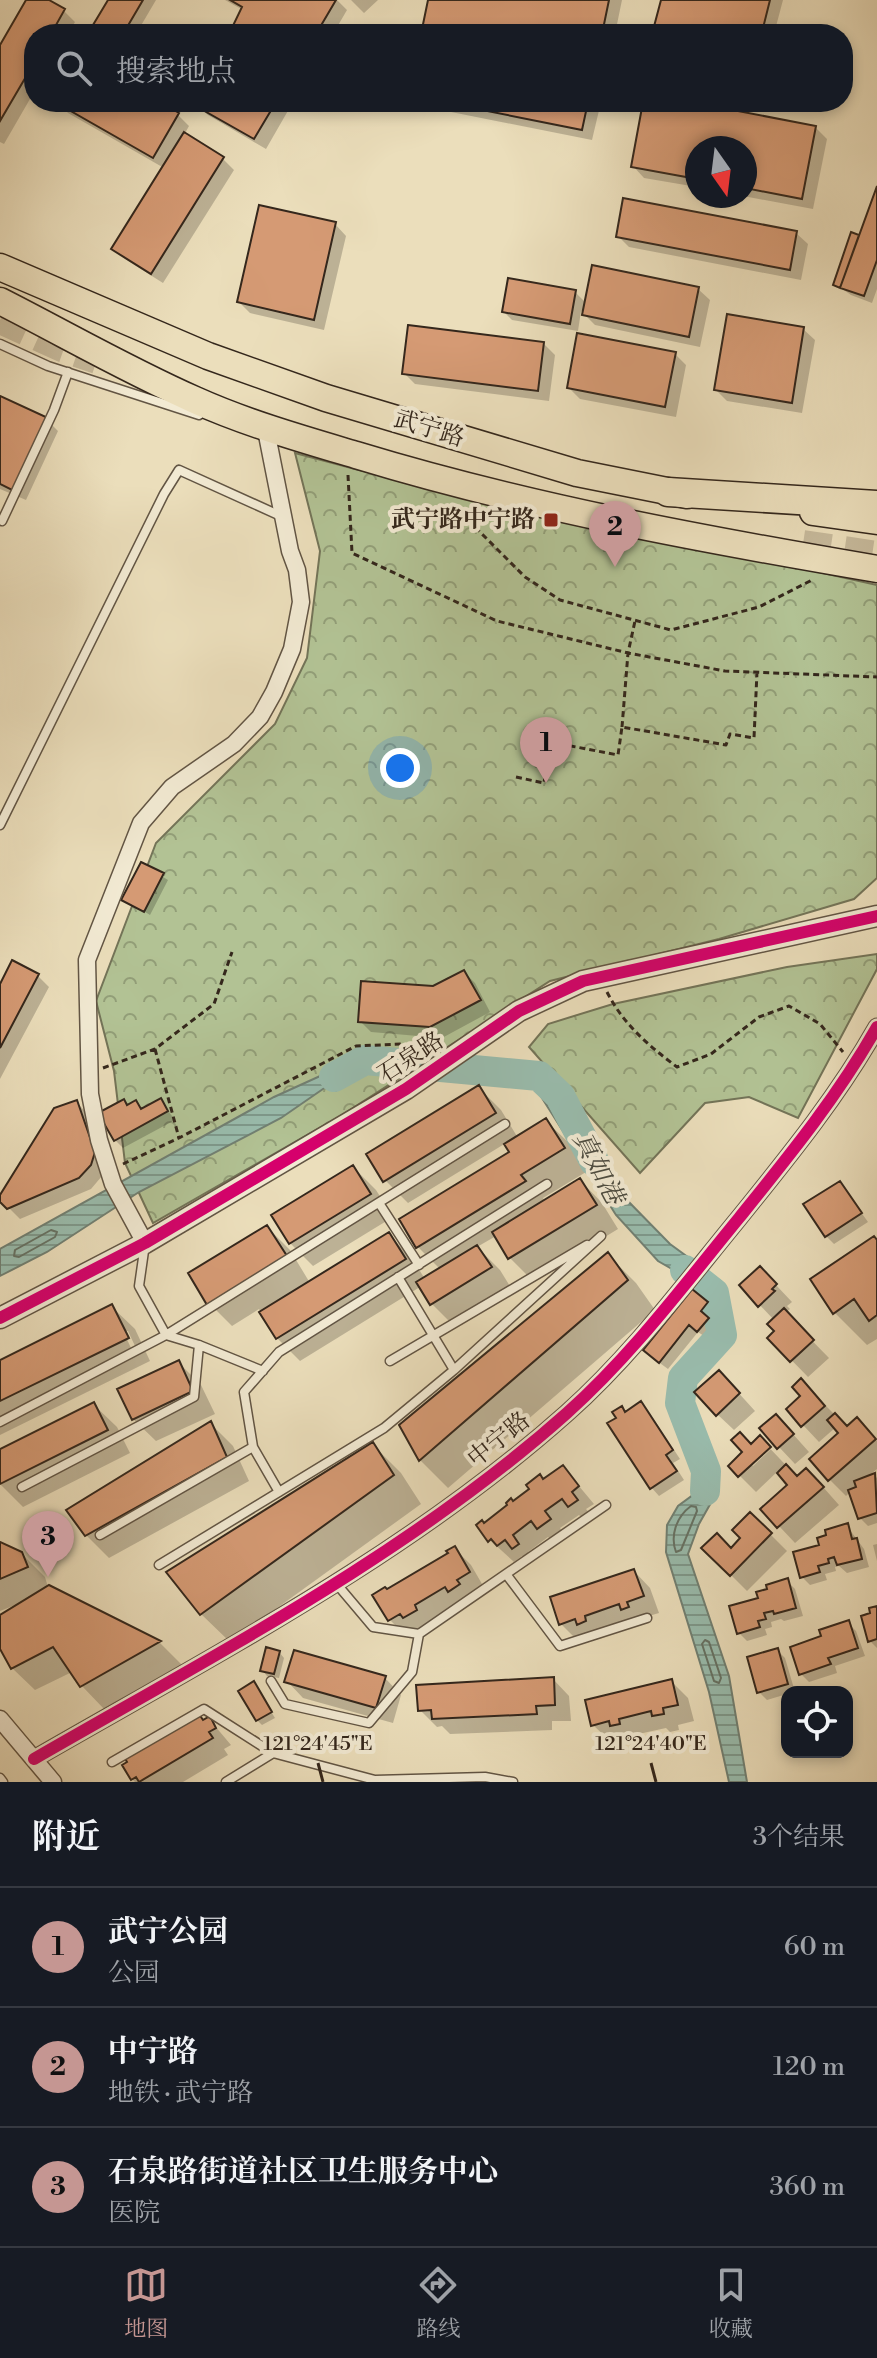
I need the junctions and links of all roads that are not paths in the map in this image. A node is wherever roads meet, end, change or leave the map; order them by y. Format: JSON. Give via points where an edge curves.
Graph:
{"nodes":[{"id":1,"x":0,"y":267,"type":"edge"},
{"id":2,"x":0,"y":301,"type":"edge"},
{"id":3,"x":0,"y":344,"type":"edge"},
{"id":4,"x":68,"y":372,"type":"junction"},
{"id":5,"x":265,"y":425,"type":"junction"},
{"id":6,"x":668,"y":492,"type":"junction"},
{"id":7,"x":877,"y":505,"type":"edge"},
{"id":8,"x":284,"y":517,"type":"junction"},
{"id":9,"x":2,"y":521,"type":"dead end"},
{"id":10,"x":877,"y":521,"type":"edge"},
{"id":11,"x":877,"y":569,"type":"edge"},
{"id":12,"x":0,"y":825,"type":"edge"},
{"id":13,"x":877,"y":916,"type":"edge"},
{"id":14,"x":877,"y":1027,"type":"edge"},
{"id":15,"x":505,"y":1124,"type":"dead end"},
{"id":16,"x":547,"y":1184,"type":"dead end"},
{"id":17,"x":379,"y":1203,"type":"junction"},
{"id":18,"x":145,"y":1243,"type":"junction"},
{"id":19,"x":419,"y":1265,"type":"junction"},
{"id":20,"x":398,"y":1277,"type":"junction"},
{"id":21,"x":0,"y":1318,"type":"edge"},
{"id":22,"x":166,"y":1335,"type":"junction"},
{"id":23,"x":433,"y":1336,"type":"junction"},
{"id":24,"x":199,"y":1345,"type":"junction"},
{"id":25,"x":390,"y":1361,"type":"dead end"},
{"id":26,"x":454,"y":1370,"type":"junction"},
{"id":27,"x":263,"y":1371,"type":"junction"},
{"id":28,"x":0,"y":1422,"type":"edge"},
{"id":29,"x":253,"y":1447,"type":"junction"},
{"id":30,"x":22,"y":1487,"type":"dead end"},
{"id":31,"x":279,"y":1492,"type":"junction"},
{"id":32,"x":606,"y":1505,"type":"dead end"},
{"id":33,"x":100,"y":1535,"type":"dead end"},
{"id":34,"x":159,"y":1565,"type":"dead end"},
{"id":35,"x":506,"y":1574,"type":"junction"},
{"id":36,"x":335,"y":1582,"type":"junction"},
{"id":37,"x":647,"y":1618,"type":"dead end"},
{"id":38,"x":419,"y":1634,"type":"junction"},
{"id":39,"x":271,"y":1681,"type":"dead end"},
{"id":40,"x":0,"y":1719,"type":"edge"},
{"id":41,"x":273,"y":1753,"type":"junction"},
{"id":42,"x":34,"y":1759,"type":"junction"},
{"id":43,"x":112,"y":1762,"type":"dead end"},
{"id":44,"x":53,"y":1782,"type":"edge"},
{"id":45,"x":226,"y":1782,"type":"edge"},
{"id":46,"x":513,"y":1782,"type":"edge"}],
"edges":[{"from":1,"to":6,"type":"main road","name":"武宁路","via":[[208,356],[326,398],[577,473]]},
{"from":2,"to":5,"type":"main road","via":[[196,401]]},
{"from":3,"to":4,"type":"lane"},
{"from":4,"to":5,"type":"lane","via":[[202,416]]},
{"from":4,"to":9,"type":"lane"},
{"from":5,"to":8,"type":"street"},
{"from":5,"to":11,"type":"main road","via":[[550,508]]},
{"from":6,"to":7,"type":"highway"},
{"from":6,"to":10,"type":"main road","name":"武宁路"},
{"from":8,"to":12,"type":"lane","via":[[179,470]]},
{"from":8,"to":18,"type":"street","via":[[301,602],[292,649],[274,692],[260,717],[234,744],[172,787],[141,823],[87,960],[88,1074],[99,1140],[111,1178]]},
{"from":13,"to":18,"type":"street","name":"石泉路","via":[[583,981],[519,1011],[406,1089]]},
{"from":14,"to":36,"type":"street","name":"中宁路","via":[[813,1127],[641,1338],[568,1412],[488,1479]]},
{"from":15,"to":17,"type":"lane"},
{"from":16,"to":19,"type":"lane"},
{"from":17,"to":19,"type":"lane"},
{"from":17,"to":22,"type":"lane"},
{"from":18,"to":21,"type":"street","name":"石泉路"},
{"from":18,"to":22,"type":"lane","via":[[139,1286]]},
{"from":19,"to":20,"type":"lane"},
{"from":20,"to":23,"type":"lane"},
{"from":20,"to":27,"type":"lane","via":[[279,1352]]},
{"from":22,"to":24,"type":"lane"},
{"from":22,"to":28,"type":"lane"},
{"from":23,"to":25,"type":"lane"},
{"from":23,"to":26,"type":"lane"},
{"from":23,"to":26,"type":"lane","via":[[601,1236]]},
{"from":24,"to":27,"type":"lane"},
{"from":24,"to":30,"type":"lane","via":[[194,1397]]},
{"from":26,"to":31,"type":"lane","via":[[384,1428]]},
{"from":27,"to":29,"type":"lane","via":[[244,1392]]},
{"from":29,"to":31,"type":"lane"},
{"from":29,"to":33,"type":"lane"},
{"from":31,"to":34,"type":"lane"},
{"from":32,"to":35,"type":"lane"},
{"from":35,"to":37,"type":"lane","via":[[560,1646]]},
{"from":35,"to":38,"type":"lane"},
{"from":36,"to":38,"type":"lane","via":[[373,1627]]},
{"from":36,"to":42,"type":"street","name":"中宁路"},
{"from":38,"to":39,"type":"lane","via":[[412,1672],[369,1723],[285,1704]]},
{"from":40,"to":42,"type":"street"},
{"from":41,"to":43,"type":"lane","via":[[204,1709]]},
{"from":41,"to":45,"type":"lane"},
{"from":41,"to":46,"type":"lane","via":[[375,1780],[485,1777]]},
{"from":42,"to":44,"type":"street"}]}
